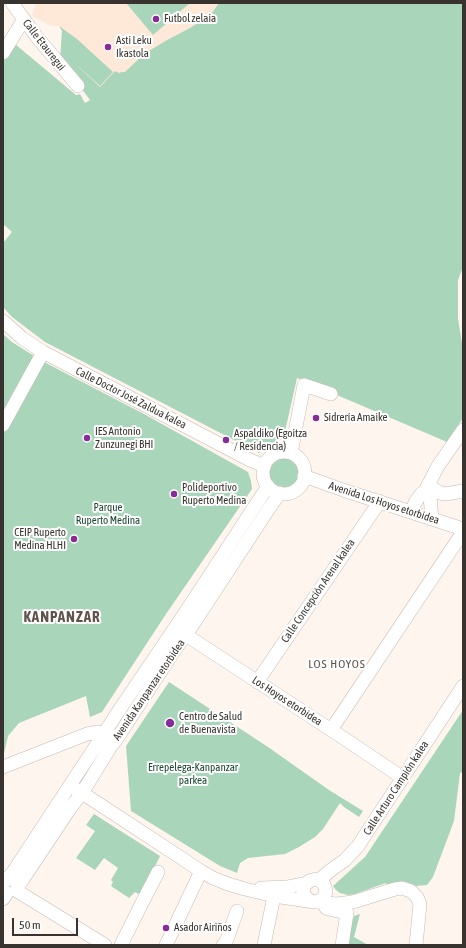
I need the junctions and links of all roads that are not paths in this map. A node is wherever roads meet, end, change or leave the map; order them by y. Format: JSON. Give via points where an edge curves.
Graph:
{"nodes":[{"id":1,"x":14,"y":4,"type":"edge"},
{"id":2,"x":24,"y":19,"type":"junction"},
{"id":3,"x":3,"y":53,"type":"edge"},
{"id":4,"x":78,"y":86,"type":"dead end"},
{"id":5,"x":3,"y":321,"type":"edge"},
{"id":6,"x":42,"y":352,"type":"junction"},
{"id":7,"x":330,"y":394,"type":"dead end"},
{"id":8,"x":3,"y":425,"type":"edge"},
{"id":9,"x":463,"y":430,"type":"edge"},
{"id":10,"x":291,"y":453,"type":"junction"},
{"id":11,"x":264,"y":466,"type":"junction"},
{"id":12,"x":304,"y":476,"type":"junction"},
{"id":13,"x":268,"y":486,"type":"junction"},
{"id":14,"x":426,"y":491,"type":"junction"},
{"id":15,"x":463,"y":491,"type":"edge"},
{"id":16,"x":280,"y":493,"type":"junction"},
{"id":17,"x":379,"y":501,"type":"junction"},
{"id":18,"x":411,"y":512,"type":"junction"},
{"id":19,"x":432,"y":519,"type":"junction"},
{"id":20,"x":463,"y":530,"type":"edge"},
{"id":21,"x":181,"y":618,"type":"junction"},
{"id":22,"x":186,"y":635,"type":"junction"},
{"id":23,"x":257,"y":682,"type":"junction"},
{"id":24,"x":463,"y":686,"type":"edge"},
{"id":25,"x":331,"y":730,"type":"junction"},
{"id":26,"x":104,"y":734,"type":"junction"},
{"id":27,"x":82,"y":736,"type":"junction"},
{"id":28,"x":111,"y":746,"type":"junction"},
{"id":29,"x":3,"y":766,"type":"edge"},
{"id":30,"x":83,"y":767,"type":"junction"},
{"id":31,"x":403,"y":778,"type":"junction"},
{"id":32,"x":76,"y":789,"type":"junction"},
{"id":33,"x":201,"y":871,"type":"junction"},
{"id":34,"x":158,"y":872,"type":"dead end"},
{"id":35,"x":313,"y":881,"type":"junction"},
{"id":36,"x":9,"y":886,"type":"edge"},
{"id":37,"x":245,"y":889,"type":"junction"},
{"id":38,"x":326,"y":892,"type":"junction"},
{"id":39,"x":274,"y":896,"type":"junction"},
{"id":40,"x":314,"y":901,"type":"junction"},
{"id":41,"x":353,"y":902,"type":"junction"},
{"id":42,"x":237,"y":911,"type":"dead end"},
{"id":43,"x":417,"y":943,"type":"edge"},
{"id":44,"x":228,"y":944,"type":"edge"},
{"id":45,"x":105,"y":945,"type":"edge"},
{"id":46,"x":121,"y":945,"type":"edge"},
{"id":47,"x":166,"y":945,"type":"edge"},
{"id":48,"x":264,"y":945,"type":"edge"},
{"id":49,"x":342,"y":945,"type":"edge"}],
"edges":[{"from":1,"to":2,"type":"street","name":"Calle Etauregui"},
{"from":2,"to":3,"type":"street"},
{"from":2,"to":4,"type":"street","name":"Calle Etauregui"},
{"from":5,"to":6,"type":"street","name":"Calle Doctor José Zaldua kalea"},
{"from":6,"to":8,"type":"street"},
{"from":6,"to":11,"type":"street","name":"Calle Doctor José Zaldua kalea"},
{"from":7,"to":10,"type":"street","via":[[304,385]]},
{"from":9,"to":14,"type":"street","via":[[438,466]]},
{"from":10,"to":11,"type":"street","via":[[278,453],[267,460]]},
{"from":10,"to":12,"type":"street","via":[[303,465]]},
{"from":11,"to":13,"type":"street","via":[[264,480]]},
{"from":12,"to":16,"type":"street","via":[[293,491]]},
{"from":12,"to":17,"type":"street","name":"Avenida Los Hoyos etorbidea"},
{"from":13,"to":16,"type":"street"},
{"from":13,"to":21,"type":"street","name":"Avenida Kanpanzar etorbidea"},
{"from":14,"to":15,"type":"street","via":[[430,488],[446,494]]},
{"from":14,"to":18,"type":"street","via":[[416,501]]},
{"from":14,"to":19,"type":"street","via":[[430,496]]},
{"from":16,"to":22,"type":"street","name":"Avenida Kanpanzar etorbidea"},
{"from":17,"to":18,"type":"street","name":"Avenida Los Hoyos etorbidea"},
{"from":17,"to":23,"type":"street","name":"Calle Concepción Arenal kalea"},
{"from":18,"to":19,"type":"street","name":"Avenida Los Hoyos etorbidea"},
{"from":19,"to":20,"type":"street","name":"Avenida Los Hoyos etorbidea"},
{"from":20,"to":25,"type":"street"},
{"from":21,"to":22,"type":"street","via":[[179,625]]},
{"from":21,"to":26,"type":"street","name":"Avenida Kanpanzar etorbidea"},
{"from":22,"to":23,"type":"street","name":"Los Hoyos etorbidea"},
{"from":22,"to":28,"type":"street","name":"Avenida Kanpanzar etorbidea"},
{"from":23,"to":25,"type":"street","name":"Los Hoyos etorbidea"},
{"from":24,"to":31,"type":"street","name":"Calle Arturo Campión kalea"},
{"from":25,"to":31,"type":"street","name":"Los Hoyos etorbidea"},
{"from":26,"to":27,"type":"street","via":[[98,732]]},
{"from":26,"to":28,"type":"street","via":[[114,737]]},
{"from":26,"to":30,"type":"street","name":"Avenida Kanpanzar etorbidea"},
{"from":27,"to":29,"type":"street"},
{"from":27,"to":30,"type":"street","via":[[86,742]]},
{"from":28,"to":32,"type":"street","name":"Avenida Kanpanzar etorbidea"},
{"from":30,"to":32,"type":"street","name":"Avenida Kanpanzar etorbidea"},
{"from":31,"to":35,"type":"street","name":"Calle Arturo Campión kalea","via":[[358,846],[345,860]]},
{"from":32,"to":33,"type":"street","name":"Calle Arturo Campión kalea"},
{"from":32,"to":36,"type":"street","name":"Avenida Kanpanzar etorbidea"},
{"from":33,"to":37,"type":"street","name":"Calle Arturo Campión kalea"},
{"from":33,"to":47,"type":"street"},
{"from":34,"to":46,"type":"street"},
{"from":35,"to":37,"type":"street","name":"Calle Arturo Campión kalea","via":[[287,887]]},
{"from":35,"to":38,"type":"street","via":[[323,883]]},
{"from":35,"to":40,"type":"street","via":[[303,889],[305,896]]},
{"from":36,"to":45,"type":"street"},
{"from":37,"to":39,"type":"street","name":"Calle Arturo Campión kalea"},
{"from":38,"to":40,"type":"street","via":[[323,898]]},
{"from":38,"to":41,"type":"street","via":[[339,899]]},
{"from":39,"to":40,"type":"street","name":"Calle Arturo Campión kalea"},
{"from":39,"to":48,"type":"street"},
{"from":40,"to":41,"type":"street","name":"Calle Arturo Campión kalea","via":[[336,904]]},
{"from":40,"to":49,"type":"street","via":[[328,909],[348,913]]},
{"from":41,"to":43,"type":"street","name":"Calle Arturo Campión kalea","via":[[395,889],[411,891],[420,904]]},
{"from":42,"to":44,"type":"street"}]}
